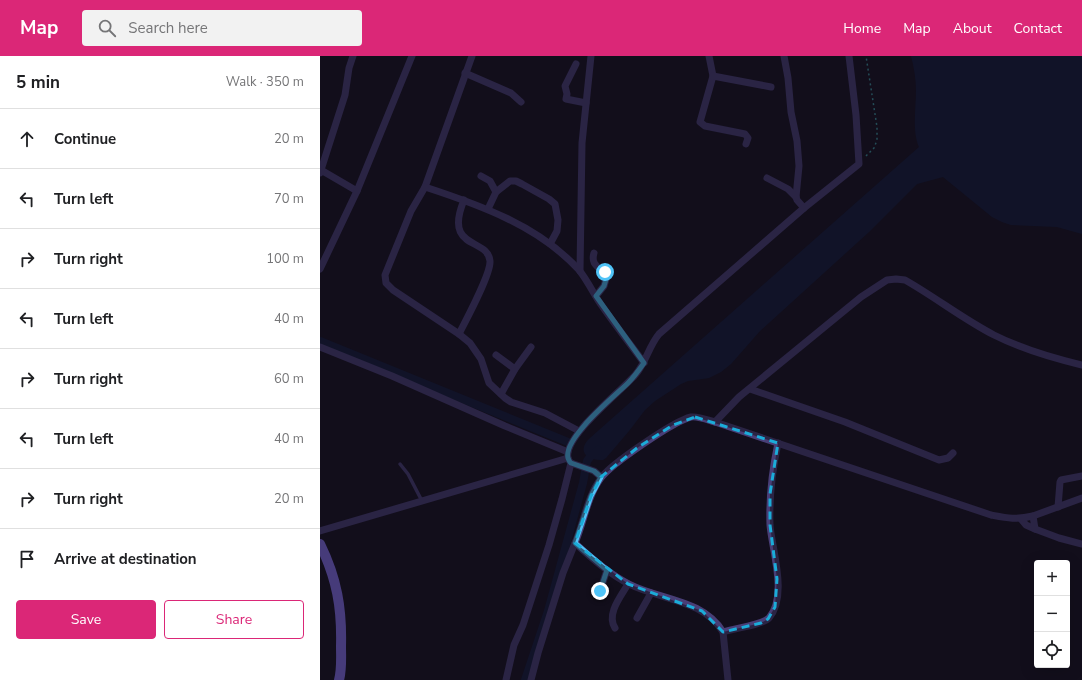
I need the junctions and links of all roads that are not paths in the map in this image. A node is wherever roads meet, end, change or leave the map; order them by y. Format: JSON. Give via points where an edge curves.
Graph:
{"nodes":[{"id":1,"x":353,"y":56,"type":"edge"},
{"id":2,"x":412,"y":56,"type":"edge"},
{"id":3,"x":472,"y":56,"type":"edge"},
{"id":4,"x":591,"y":56,"type":"edge"},
{"id":5,"x":709,"y":56,"type":"edge"},
{"id":6,"x":784,"y":56,"type":"edge"},
{"id":7,"x":849,"y":56,"type":"edge"},
{"id":8,"x":576,"y":64,"type":"dead end"},
{"id":9,"x":465,"y":73,"type":"junction"},
{"id":10,"x":713,"y":76,"type":"junction"},
{"id":11,"x":771,"y":87,"type":"dead end"},
{"id":12,"x":521,"y":102,"type":"dead end"},
{"id":13,"x":586,"y":103,"type":"junction"},
{"id":14,"x":746,"y":144,"type":"dead end"},
{"id":15,"x":321,"y":171,"type":"edge"},
{"id":16,"x":481,"y":176,"type":"dead end"},
{"id":17,"x":767,"y":178,"type":"dead end"},
{"id":18,"x":425,"y":186,"type":"junction"},
{"id":19,"x":357,"y":191,"type":"junction"},
{"id":20,"x":496,"y":192,"type":"junction"},
{"id":21,"x":796,"y":197,"type":"junction"},
{"id":22,"x":464,"y":200,"type":"junction"},
{"id":23,"x":804,"y":208,"type":"junction"},
{"id":24,"x":488,"y":209,"type":"junction"},
{"id":25,"x":550,"y":244,"type":"junction"},
{"id":26,"x":594,"y":253,"type":"dead end"},
{"id":27,"x":320,"y":269,"type":"edge"},
{"id":28,"x":580,"y":272,"type":"junction"},
{"id":29,"x":596,"y":296,"type":"junction"},
{"id":30,"x":459,"y":334,"type":"junction"},
{"id":31,"x":320,"y":347,"type":"edge"},
{"id":32,"x":531,"y":347,"type":"dead end"},
{"id":33,"x":496,"y":355,"type":"dead end"},
{"id":34,"x":644,"y":363,"type":"junction"},
{"id":35,"x":1082,"y":366,"type":"edge"},
{"id":36,"x":515,"y":369,"type":"junction"},
{"id":37,"x":750,"y":389,"type":"junction"},
{"id":38,"x":501,"y":394,"type":"junction"},
{"id":39,"x":715,"y":422,"type":"junction"},
{"id":40,"x":579,"y":431,"type":"junction"},
{"id":41,"x":778,"y":443,"type":"junction"},
{"id":42,"x":953,"y":453,"type":"dead end"},
{"id":43,"x":571,"y":460,"type":"junction"},
{"id":44,"x":400,"y":464,"type":"dead end"},
{"id":45,"x":1082,"y":476,"type":"edge"},
{"id":46,"x":601,"y":477,"type":"junction"},
{"id":47,"x":1082,"y":498,"type":"edge"},
{"id":48,"x":422,"y":502,"type":"junction"},
{"id":49,"x":1058,"y":507,"type":"junction"},
{"id":50,"x":1033,"y":516,"type":"junction"},
{"id":51,"x":1021,"y":519,"type":"junction"},
{"id":52,"x":1035,"y":529,"type":"junction"},
{"id":53,"x":320,"y":530,"type":"edge"},
{"id":54,"x":575,"y":543,"type":"junction"},
{"id":55,"x":320,"y":544,"type":"edge"},
{"id":56,"x":1082,"y":544,"type":"edge"},
{"id":57,"x":607,"y":570,"type":"junction"},
{"id":58,"x":628,"y":584,"type":"junction"},
{"id":59,"x":600,"y":591,"type":"dead end"},
{"id":60,"x":651,"y":593,"type":"junction"},
{"id":61,"x":637,"y":618,"type":"dead end"},
{"id":62,"x":614,"y":628,"type":"dead end"},
{"id":63,"x":723,"y":632,"type":"junction"},
{"id":64,"x":339,"y":680,"type":"edge"},
{"id":65,"x":506,"y":680,"type":"edge"},
{"id":66,"x":532,"y":680,"type":"edge"},
{"id":67,"x":728,"y":680,"type":"edge"}],
"edges":[{"from":1,"to":15,"type":"street","via":[[345,95]]},
{"from":2,"to":19,"type":"street"},
{"from":3,"to":9,"type":"street"},
{"from":4,"to":13,"type":"street"},
{"from":5,"to":10,"type":"street"},
{"from":6,"to":21,"type":"street","via":[[797,141],[799,166]]},
{"from":7,"to":23,"type":"street","via":[[859,164]]},
{"from":8,"to":13,"type":"street","via":[[565,86],[567,94],[564,102]]},
{"from":9,"to":12,"type":"street","via":[[511,93]]},
{"from":9,"to":18,"type":"street"},
{"from":10,"to":11,"type":"street"},
{"from":10,"to":14,"type":"street","via":[[701,123],[745,134],[748,138]]},
{"from":13,"to":28,"type":"street","via":[[582,143]]},
{"from":15,"to":19,"type":"street"},
{"from":16,"to":20,"type":"street","via":[[490,181]]},
{"from":17,"to":21,"type":"street","via":[[788,189]]},
{"from":18,"to":22,"type":"street"},
{"from":18,"to":30,"type":"street","via":[[411,211],[384,279],[393,290]]},
{"from":19,"to":27,"type":"street"},
{"from":20,"to":24,"type":"street"},
{"from":20,"to":25,"type":"street","via":[[510,180],[516,181],[555,204],[557,231]]},
{"from":21,"to":23,"type":"street"},
{"from":22,"to":24,"type":"street"},
{"from":22,"to":30,"type":"street","via":[[459,214],[460,233],[487,254],[490,264]]},
{"from":23,"to":34,"type":"street","via":[[659,334]]},
{"from":24,"to":25,"type":"street"},
{"from":25,"to":28,"type":"street"},
{"from":26,"to":29,"type":"street","via":[[593,261],[607,276],[604,286]]},
{"from":28,"to":29,"type":"street"},
{"from":29,"to":34,"type":"street"},
{"from":30,"to":38,"type":"street","via":[[475,349],[489,383]]},
{"from":31,"to":43,"type":"street","via":[[505,426]]},
{"from":32,"to":36,"type":"street"},
{"from":33,"to":36,"type":"street"},
{"from":34,"to":40,"type":"street","via":[[628,383]]},
{"from":35,"to":37,"type":"street","via":[[1035,352],[995,336],[905,280],[896,279],[887,280],[861,297]]},
{"from":36,"to":38,"type":"street"},
{"from":37,"to":39,"type":"street"},
{"from":37,"to":42,"type":"street","via":[[845,422],[939,460],[948,458]]},
{"from":38,"to":40,"type":"street","via":[[511,402],[545,413]]},
{"from":39,"to":41,"type":"street"},
{"from":39,"to":46,"type":"street","via":[[690,417],[673,425]]},
{"from":40,"to":43,"type":"street","via":[[575,437]]},
{"from":41,"to":51,"type":"street","via":[[991,515]]},
{"from":41,"to":63,"type":"street","via":[[770,494],[770,525],[777,579],[775,607],[768,619],[761,623]]},
{"from":43,"to":46,"type":"street"},
{"from":43,"to":48,"type":"street","via":[[525,470]]},
{"from":43,"to":65,"type":"street","via":[[549,545],[514,645]]},
{"from":44,"to":48,"type":"lane"},
{"from":45,"to":49,"type":"street","via":[[1061,480]]},
{"from":46,"to":54,"type":"street","via":[[591,496]]},
{"from":47,"to":49,"type":"street"},
{"from":48,"to":53,"type":"street"},
{"from":49,"to":50,"type":"street"},
{"from":50,"to":51,"type":"street"},
{"from":50,"to":52,"type":"street"},
{"from":51,"to":52,"type":"street"},
{"from":52,"to":56,"type":"street"},
{"from":54,"to":57,"type":"street"},
{"from":54,"to":66,"type":"street","via":[[569,554]]},
{"from":55,"to":64,"type":"main road","via":[[328,559],[340,604]]},
{"from":57,"to":58,"type":"street"},
{"from":57,"to":59,"type":"street"},
{"from":58,"to":60,"type":"street"},
{"from":58,"to":62,"type":"street","via":[[613,612]]},
{"from":60,"to":61,"type":"street"},
{"from":60,"to":63,"type":"street","via":[[691,605],[709,615]]},
{"from":63,"to":67,"type":"street"}]}
